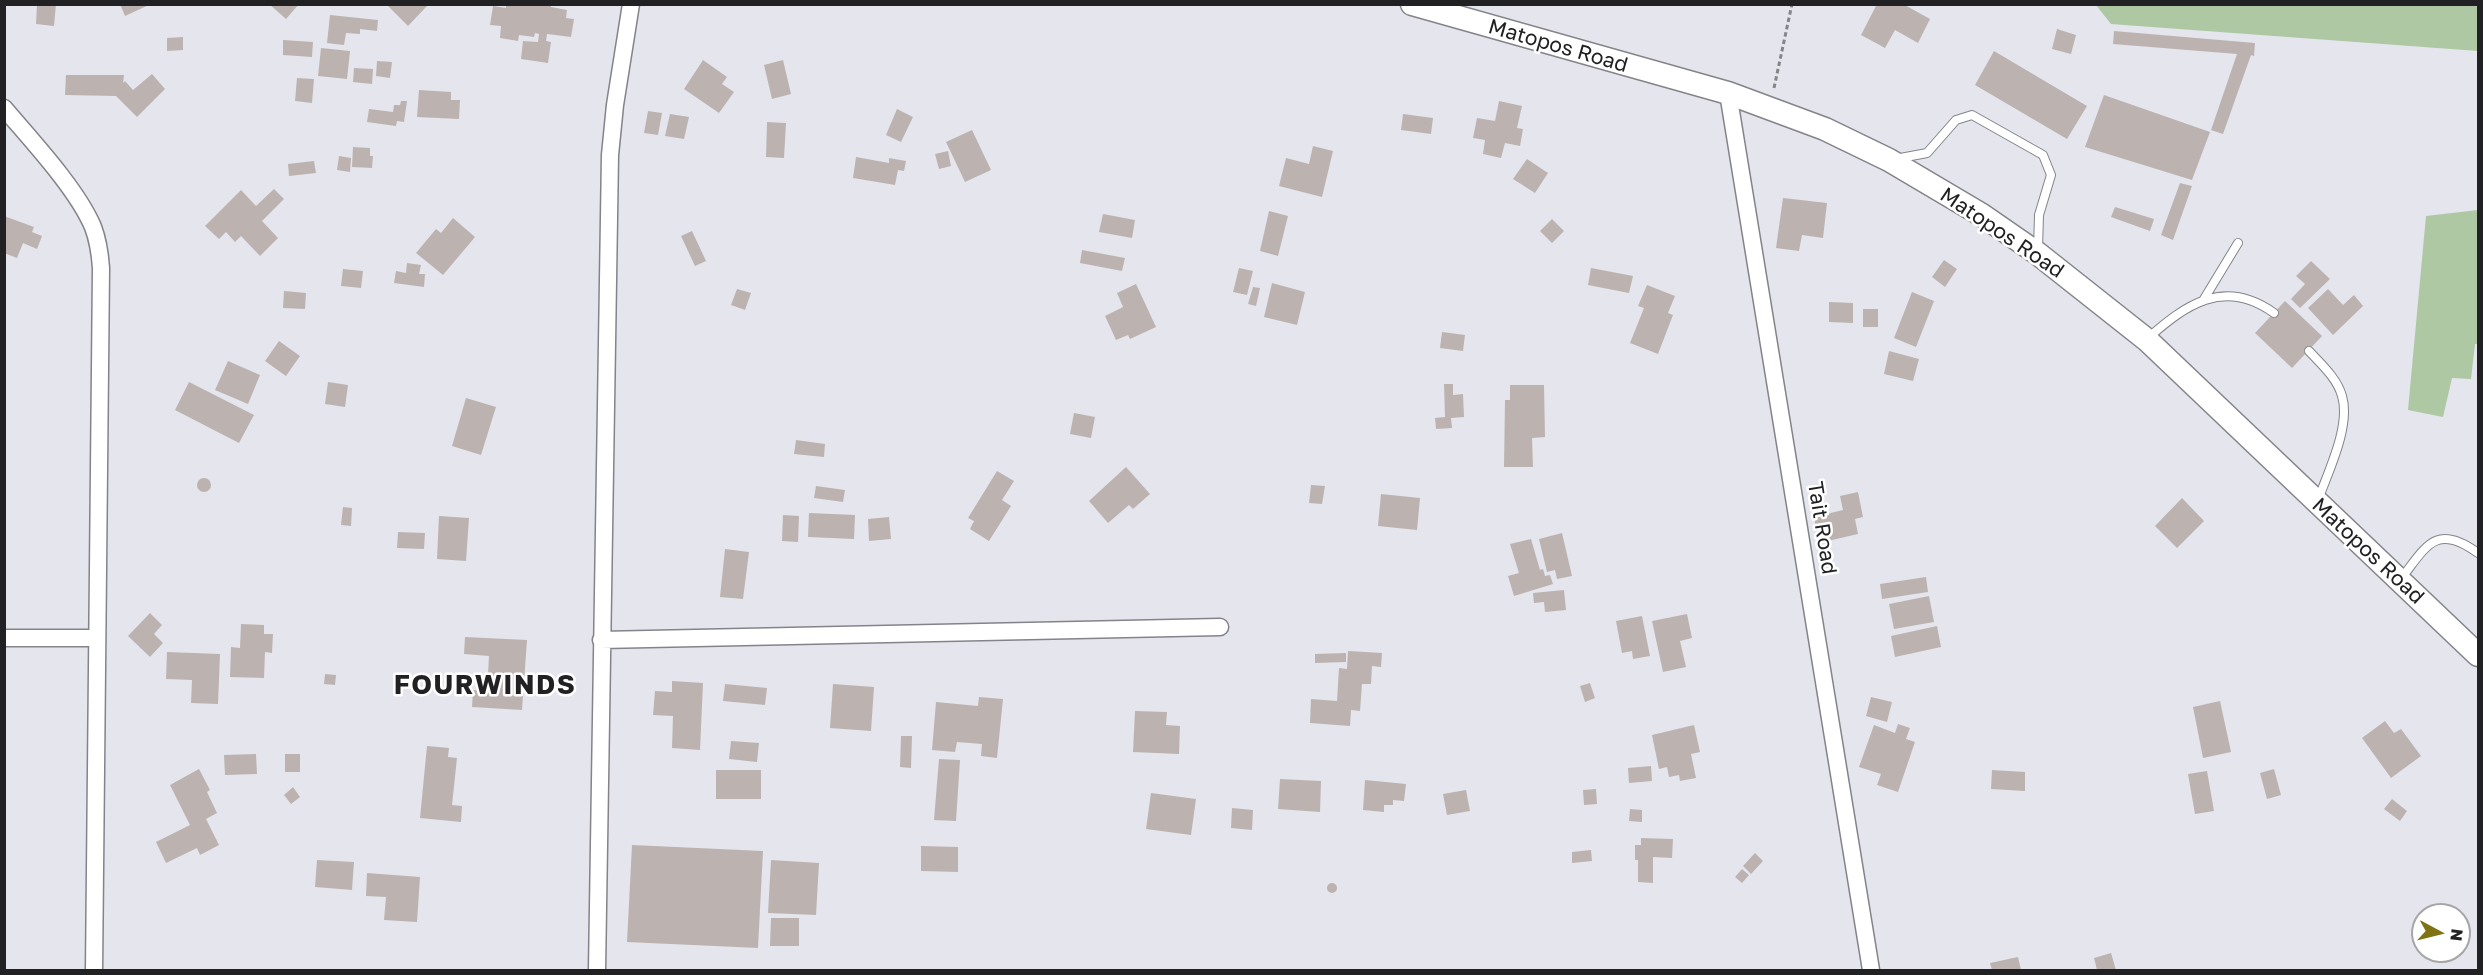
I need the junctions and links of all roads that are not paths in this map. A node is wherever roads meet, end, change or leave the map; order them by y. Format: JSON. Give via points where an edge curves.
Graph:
{"nodes":[{"id":1,"x":631,"y":4,"type":"edge"},
{"id":2,"x":1412,"y":4,"type":"edge"},
{"id":3,"x":1728,"y":93,"type":"junction"},
{"id":4,"x":4,"y":108,"type":"edge"},
{"id":5,"x":1889,"y":160,"type":"junction"},
{"id":6,"x":2238,"y":243,"type":"dead end"},
{"id":7,"x":2037,"y":253,"type":"junction"},
{"id":8,"x":2204,"y":299,"type":"junction"},
{"id":9,"x":2274,"y":313,"type":"dead end"},
{"id":10,"x":2147,"y":340,"type":"junction"},
{"id":11,"x":2309,"y":351,"type":"dead end"},
{"id":12,"x":2317,"y":502,"type":"junction"},
{"id":13,"x":2478,"y":553,"type":"edge"},
{"id":14,"x":2400,"y":580,"type":"junction"},
{"id":15,"x":1221,"y":627,"type":"dead end"},
{"id":16,"x":4,"y":638,"type":"edge"},
{"id":17,"x":96,"y":638,"type":"junction"},
{"id":18,"x":601,"y":640,"type":"junction"},
{"id":19,"x":2478,"y":655,"type":"edge"},
{"id":20,"x":94,"y":970,"type":"edge"},
{"id":21,"x":597,"y":970,"type":"edge"},
{"id":22,"x":1871,"y":970,"type":"edge"}],
"edges":[{"from":1,"to":18,"type":"street","via":[[610,155]]},
{"from":2,"to":3,"type":"main road","name":"Matopos Road"},
{"from":3,"to":5,"type":"main road","name":"Matopos Road","via":[[1825,129]]},
{"from":3,"to":22,"type":"street","name":"Tait Road"},
{"from":4,"to":17,"type":"street","via":[[77,199],[93,227],[99,249]]},
{"from":5,"to":7,"type":"main road","name":"Matopos Road"},
{"from":5,"to":7,"type":"lane","via":[[1928,153],[1956,120],[1971,116],[2043,155],[2051,175],[2039,215]]},
{"from":6,"to":8,"type":"lane"},
{"from":7,"to":10,"type":"main road","name":"Matopos Road"},
{"from":8,"to":9,"type":"lane","via":[[2234,297]]},
{"from":8,"to":10,"type":"lane","via":[[2186,307]]},
{"from":10,"to":12,"type":"main road","name":"Matopos Road"},
{"from":11,"to":12,"type":"lane","via":[[2342,395],[2344,413]]},
{"from":12,"to":14,"type":"main road","name":"Matopos Road"},
{"from":13,"to":14,"type":"lane","via":[[2462,541],[2443,538],[2430,542]]},
{"from":14,"to":19,"type":"main road","name":"Matopos Road"},
{"from":15,"to":18,"type":"street"},
{"from":16,"to":17,"type":"street"},
{"from":17,"to":20,"type":"street"},
{"from":18,"to":21,"type":"street"}]}
